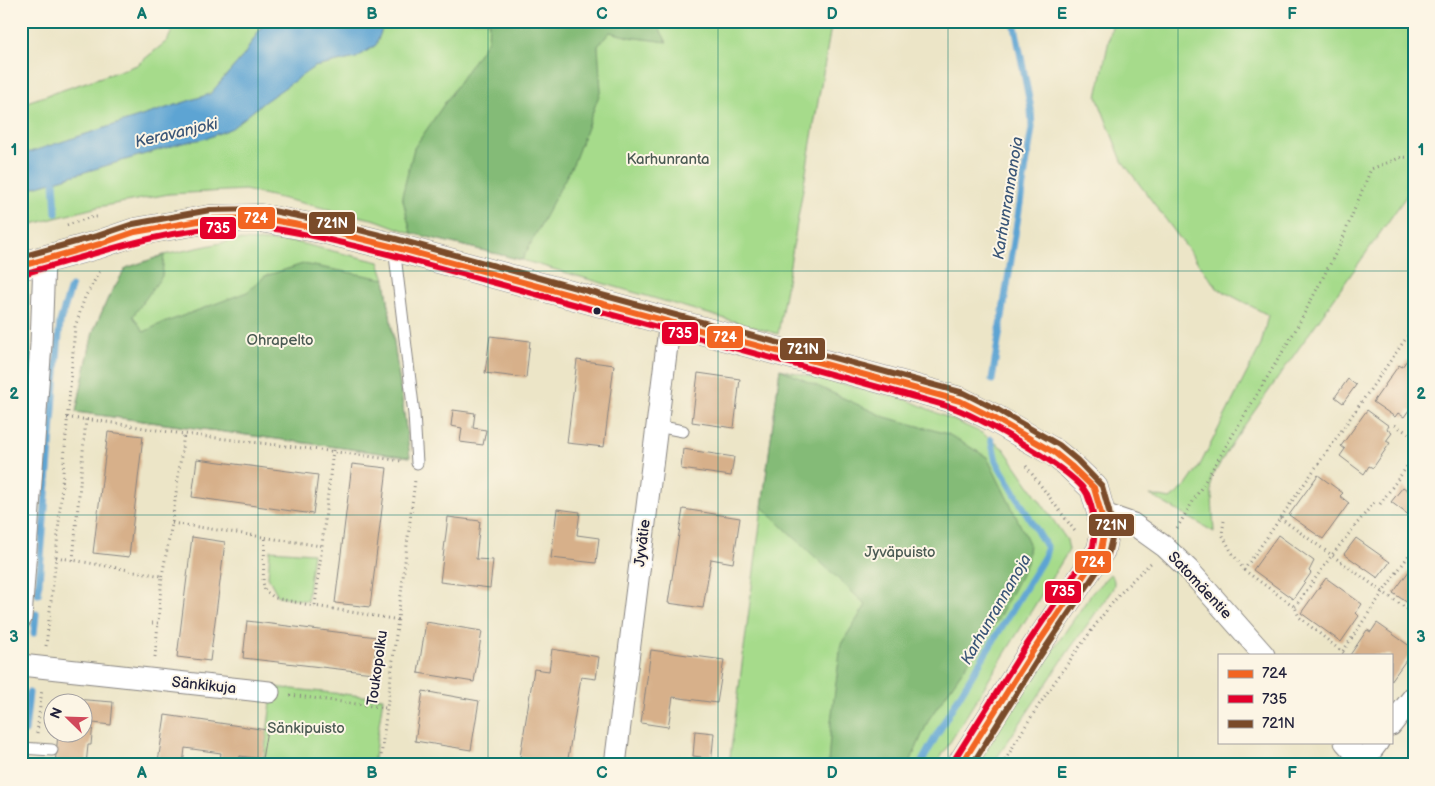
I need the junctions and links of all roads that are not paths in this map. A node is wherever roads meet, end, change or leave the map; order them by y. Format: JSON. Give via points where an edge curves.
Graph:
{"nodes":[{"id":1,"x":394,"y":247,"type":"junction"},
{"id":2,"x":33,"y":263,"type":"edge"},
{"id":3,"x":670,"y":322,"type":"junction"},
{"id":4,"x":657,"y":426,"type":"junction"},
{"id":5,"x":682,"y":431,"type":"dead end"},
{"id":6,"x":417,"y":463,"type":"road end"},
{"id":7,"x":1101,"y":513,"type":"junction"},
{"id":8,"x":21,"y":618,"type":"edge"},
{"id":9,"x":1263,"y":654,"type":"edge"},
{"id":10,"x":21,"y":665,"type":"edge"},
{"id":11,"x":269,"y":692,"type":"road end"},
{"id":12,"x":1414,"y":696,"type":"edge"},
{"id":13,"x":1392,"y":724,"type":"edge"},
{"id":14,"x":1347,"y":744,"type":"edge"},
{"id":15,"x":1377,"y":744,"type":"edge"},
{"id":16,"x":21,"y":748,"type":"edge"},
{"id":17,"x":52,"y":750,"type":"dead end"},
{"id":18,"x":1365,"y":763,"type":"edge"},
{"id":19,"x":615,"y":765,"type":"edge"},
{"id":20,"x":961,"y":765,"type":"edge"}],
"edges":[{"from":1,"to":2,"type":"street","via":[[261,218],[210,219],[136,232]]},
{"from":1,"to":3,"type":"street"},
{"from":1,"to":6,"type":"lane"},
{"from":2,"to":8,"type":"street","via":[[41,344]]},
{"from":3,"to":4,"type":"street","name":"Jyvätie"},
{"from":3,"to":7,"type":"street","via":[[960,402],[1056,453],[1094,488]]},
{"from":4,"to":5,"type":"lane"},
{"from":4,"to":19,"type":"street","name":"Jyvätie"},
{"from":7,"to":9,"type":"street","name":"Satomäentie","via":[[1133,524],[1165,547]]},
{"from":7,"to":20,"type":"street","via":[[1104,534],[1101,550]]},
{"from":10,"to":11,"type":"street","name":"Sänkikuja"},
{"from":12,"to":13,"type":"street"},
{"from":14,"to":18,"type":"street"},
{"from":15,"to":18,"type":"street"},
{"from":16,"to":17,"type":"lane"}]}
